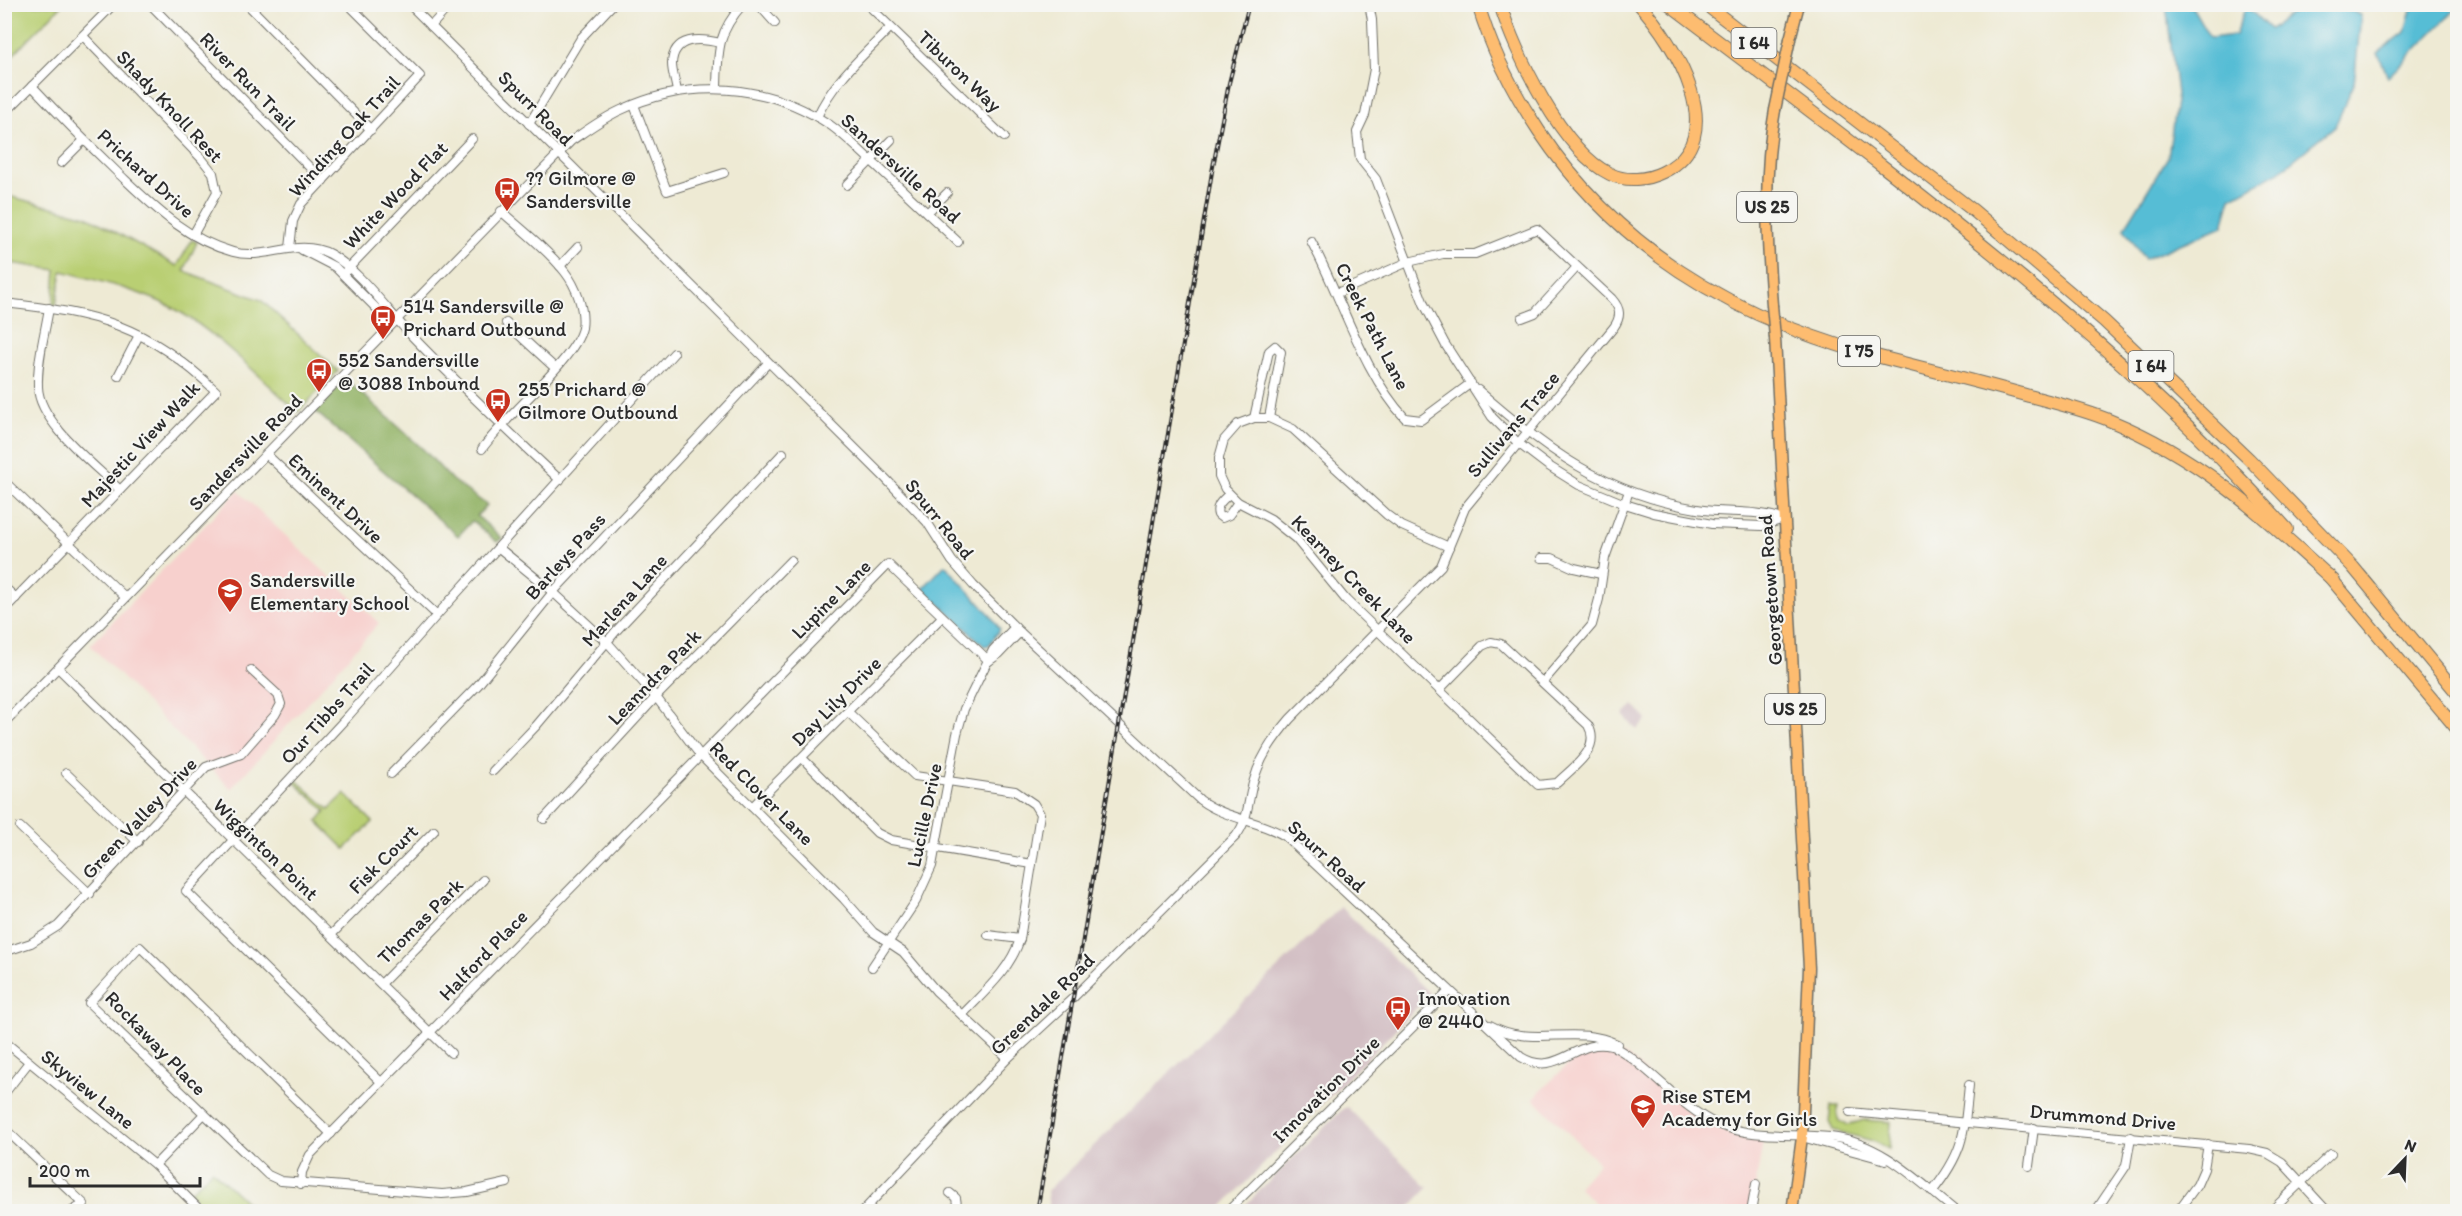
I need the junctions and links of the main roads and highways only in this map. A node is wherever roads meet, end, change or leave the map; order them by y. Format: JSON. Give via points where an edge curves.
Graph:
{"nodes":[{"id":1,"x":1478,"y":4,"type":"edge"},
{"id":2,"x":1500,"y":4,"type":"edge"},
{"id":3,"x":1639,"y":4,"type":"edge"},
{"id":4,"x":1669,"y":4,"type":"edge"},
{"id":5,"x":1705,"y":4,"type":"edge"},
{"id":6,"x":1716,"y":4,"type":"edge"},
{"id":7,"x":1799,"y":4,"type":"edge"},
{"id":8,"x":1804,"y":81,"type":"junction"},
{"id":9,"x":2334,"y":581,"type":"junction"},
{"id":10,"x":2457,"y":694,"type":"edge"},
{"id":11,"x":2457,"y":730,"type":"edge"},
{"id":12,"x":1792,"y":1212,"type":"edge"}],
"edges":[{"from":1,"to":9,"type":"highway","number":"I 75","via":[[1509,81],[1556,155],[1608,214],[1674,269],[1718,296],[1789,328],[1861,352],[2069,406],[2149,438],[2234,491]]},
{"from":2,"to":3,"type":"highway","via":[[1530,75],[1566,133],[1595,164],[1611,175],[1632,179],[1652,178],[1683,156],[1693,139],[1696,118],[1688,80],[1679,61],[1666,37]]},
{"from":4,"to":9,"type":"highway","number":"I 64","via":[[2049,298],[2203,440]]},
{"from":5,"to":8,"type":"highway","number":"I 64"},
{"from":6,"to":8,"type":"highway"},
{"from":7,"to":12,"type":"main road","name":"Georgetown Road","number":"US 25","bridge":true,"via":[[1768,144],[1767,168],[1767,239],[1809,968],[1802,1137]]},
{"from":8,"to":10,"type":"highway","number":"I 64","via":[[1974,211],[2104,321],[2249,459],[2345,559]]},
{"from":9,"to":11,"type":"highway","number":"I 64"}]}
